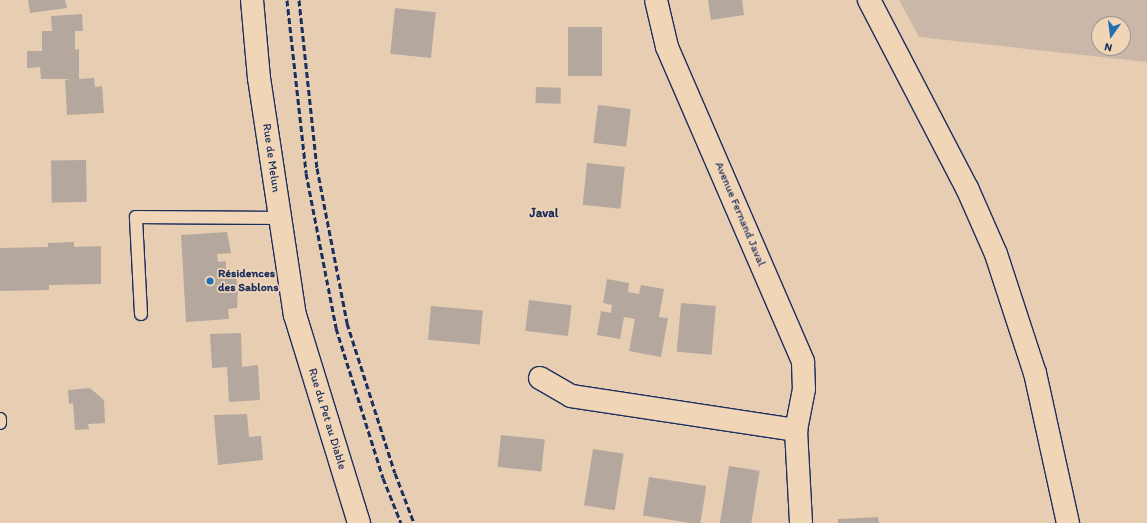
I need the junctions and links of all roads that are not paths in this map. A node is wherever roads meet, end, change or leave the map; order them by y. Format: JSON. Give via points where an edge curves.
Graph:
{"nodes":[{"id":1,"x":252,"y":0,"type":"edge"},
{"id":2,"x":656,"y":0,"type":"edge"},
{"id":3,"x":869,"y":0,"type":"edge"},
{"id":4,"x":280,"y":218,"type":"junction"},
{"id":5,"x":141,"y":314,"type":"dead end"},
{"id":6,"x":295,"y":316,"type":"joint"},
{"id":7,"x":540,"y":378,"type":"dead end"},
{"id":8,"x":0,"y":419,"type":"edge"},
{"id":9,"x":0,"y":423,"type":"edge"},
{"id":10,"x":796,"y":430,"type":"junction"},
{"id":11,"x":359,"y":523,"type":"edge"},
{"id":12,"x":801,"y":523,"type":"edge"},
{"id":13,"x":1068,"y":523,"type":"edge"}],
"edges":[{"from":1,"to":4,"type":"street","name":"Rue de Melun","via":[[259,78]]},
{"from":2,"to":10,"type":"street","name":"Avenue Fernand Javal","via":[[667,47],[803,362],[804,389]]},
{"from":3,"to":13,"type":"street","via":[[967,188],[996,254],[1035,373]]},
{"from":4,"to":5,"type":"lane","via":[[136,217]]},
{"from":4,"to":6,"type":"street","name":"Rue de Melun"},
{"from":6,"to":11,"type":"street","name":"Rue du Pet au Diable"},
{"from":7,"to":10,"type":"street","via":[[571,396]]},
{"from":8,"to":9,"type":"lane"},
{"from":10,"to":12,"type":"street","name":"Avenue Fernand Javal"}]}
